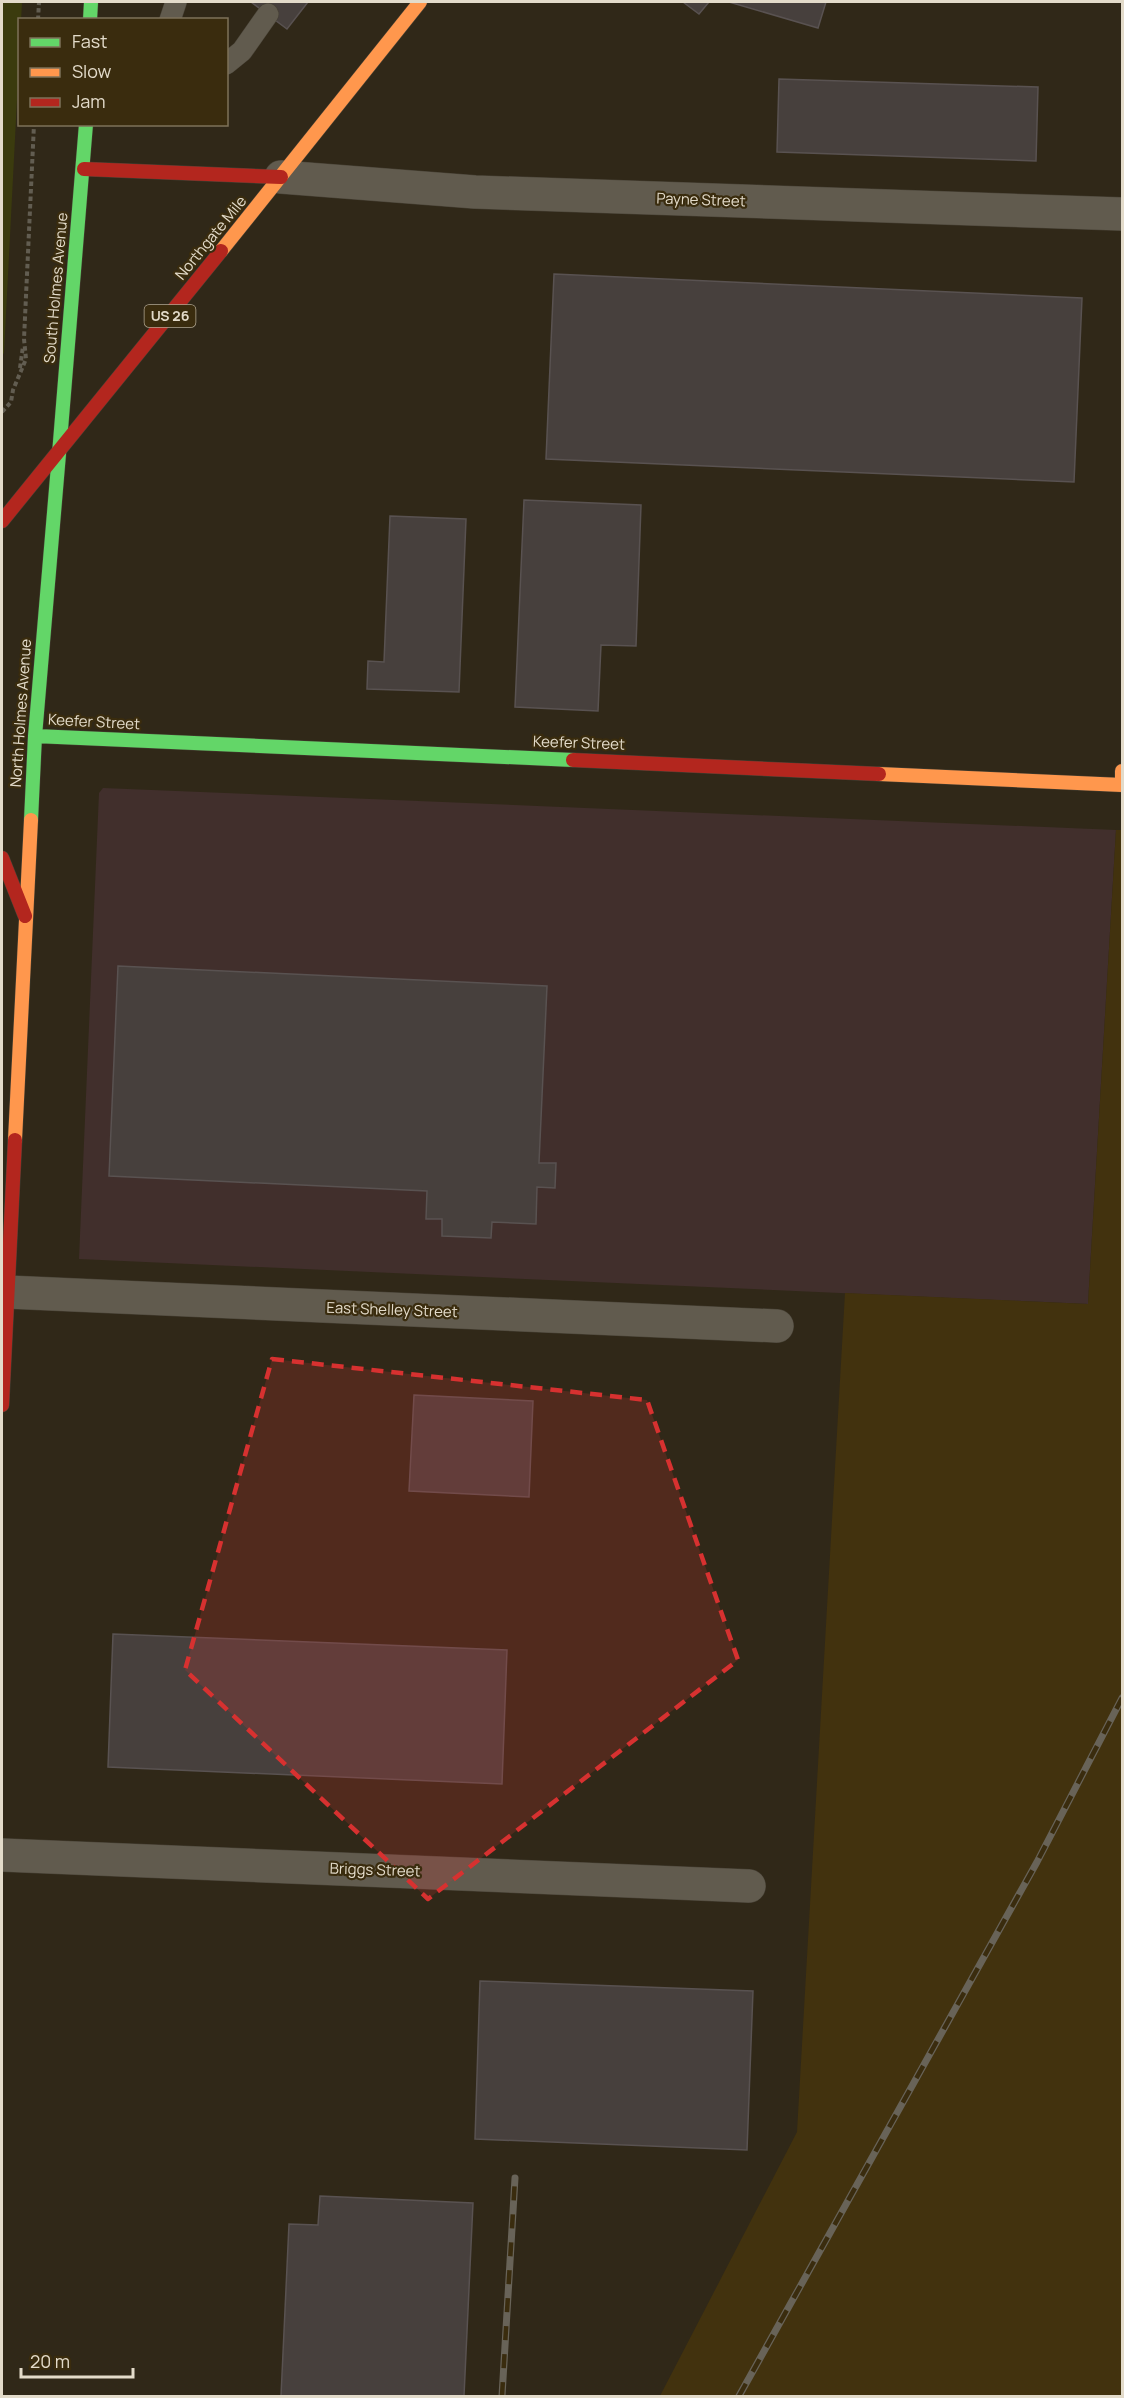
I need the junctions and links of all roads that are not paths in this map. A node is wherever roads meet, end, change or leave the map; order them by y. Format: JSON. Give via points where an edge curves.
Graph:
{"nodes":[{"id":1,"x":91,"y":2,"type":"edge"},
{"id":2,"x":176,"y":2,"type":"edge"},
{"id":3,"x":420,"y":2,"type":"edge"},
{"id":4,"x":268,"y":14,"type":"dead end"},
{"id":5,"x":90,"y":18,"type":"edge"},
{"id":6,"x":171,"y":18,"type":"edge"},
{"id":7,"x":228,"y":62,"type":"edge"},
{"id":8,"x":86,"y":126,"type":"edge"},
{"id":9,"x":84,"y":169,"type":"junction"},
{"id":10,"x":281,"y":177,"type":"junction"},
{"id":11,"x":1122,"y":214,"type":"edge"},
{"id":12,"x":59,"y":454,"type":"junction"},
{"id":13,"x":2,"y":521,"type":"edge"},
{"id":14,"x":35,"y":736,"type":"junction"},
{"id":15,"x":1122,"y":771,"type":"edge"},
{"id":16,"x":1122,"y":785,"type":"edge"},
{"id":17,"x":2,"y":858,"type":"edge"},
{"id":18,"x":25,"y":916,"type":"junction"},
{"id":19,"x":7,"y":1292,"type":"junction"},
{"id":20,"x":777,"y":1326,"type":"dead end"},
{"id":21,"x":2,"y":1405,"type":"edge"},
{"id":22,"x":2,"y":1855,"type":"edge"},
{"id":23,"x":749,"y":1886,"type":"dead end"}],
"edges":[{"from":1,"to":5,"type":"main road"},
{"from":2,"to":6,"type":"lane"},
{"from":3,"to":10,"type":"main road","name":"Northgate Mile","number":"US 26"},
{"from":4,"to":7,"type":"lane","via":[[242,51]]},
{"from":8,"to":9,"type":"main road","name":"South Holmes Avenue"},
{"from":9,"to":10,"type":"main road"},
{"from":9,"to":12,"type":"main road","name":"South Holmes Avenue"},
{"from":10,"to":11,"type":"street","name":"Payne Street","via":[[475,192]]},
{"from":10,"to":12,"type":"main road","name":"Northgate Mile","number":"US 26"},
{"from":12,"to":13,"type":"main road","name":"Northgate Mile","number":"US 26"},
{"from":12,"to":14,"type":"main road","name":"North Holmes Avenue"},
{"from":14,"to":16,"type":"main road","name":"Keefer Street"},
{"from":14,"to":18,"type":"main road","name":"North Holmes Avenue"},
{"from":15,"to":16,"type":"main road"},
{"from":17,"to":18,"type":"main road"},
{"from":18,"to":19,"type":"main road","name":"North Holmes Avenue"},
{"from":19,"to":20,"type":"street","name":"East Shelley Street"},
{"from":19,"to":21,"type":"main road","name":"North Holmes Avenue"},
{"from":22,"to":23,"type":"street","name":"Briggs Street"}]}
